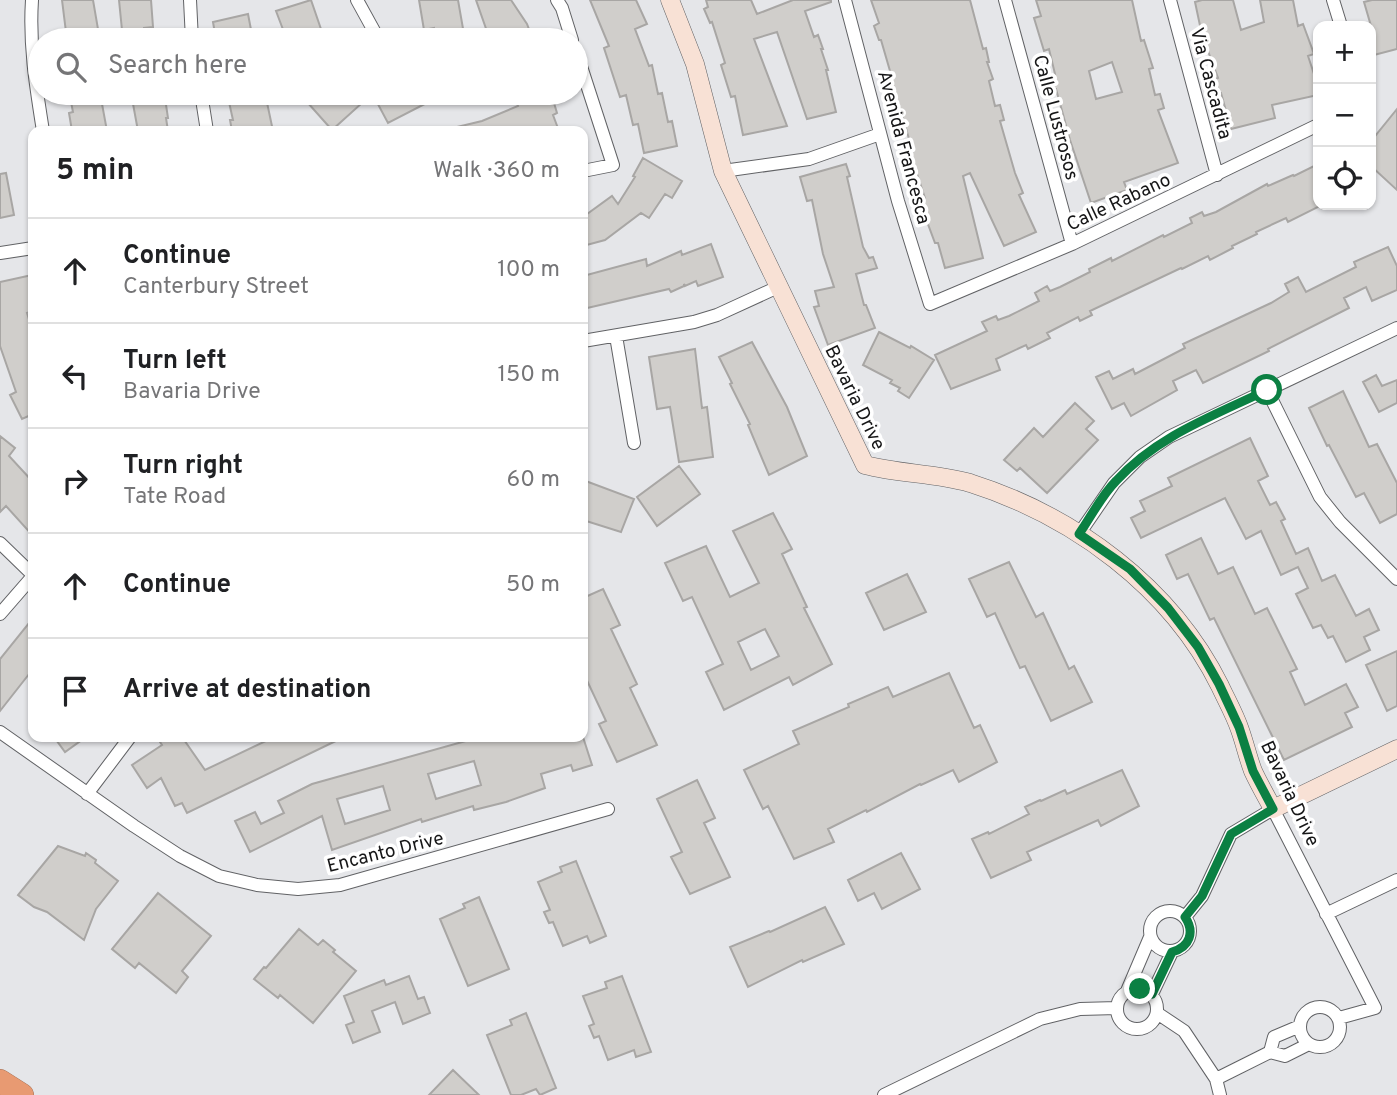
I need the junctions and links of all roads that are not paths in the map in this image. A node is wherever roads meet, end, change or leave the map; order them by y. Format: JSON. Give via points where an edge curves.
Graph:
{"nodes":[{"id":1,"x":32,"y":0,"type":"edge"},
{"id":2,"x":190,"y":0,"type":"edge"},
{"id":3,"x":357,"y":0,"type":"edge"},
{"id":4,"x":557,"y":0,"type":"edge"},
{"id":5,"x":670,"y":0,"type":"edge"},
{"id":6,"x":845,"y":0,"type":"edge"},
{"id":7,"x":1005,"y":0,"type":"edge"},
{"id":8,"x":1170,"y":0,"type":"edge"},
{"id":9,"x":1333,"y":0,"type":"edge"},
{"id":10,"x":1339,"y":21,"type":"edge"},
{"id":11,"x":30,"y":28,"type":"edge"},
{"id":12,"x":191,"y":28,"type":"edge"},
{"id":13,"x":372,"y":28,"type":"edge"},
{"id":14,"x":568,"y":28,"type":"edge"},
{"id":15,"x":588,"y":88,"type":"edge"},
{"id":16,"x":39,"y":105,"type":"edge"},
{"id":17,"x":203,"y":105,"type":"edge"},
{"id":18,"x":42,"y":126,"type":"edge"},
{"id":19,"x":206,"y":126,"type":"edge"},
{"id":20,"x":1313,"y":127,"type":"edge"},
{"id":21,"x":880,"y":134,"type":"junction"},
{"id":22,"x":588,"y":170,"type":"edge"},
{"id":23,"x":723,"y":171,"type":"junction"},
{"id":24,"x":1217,"y":175,"type":"junction"},
{"id":25,"x":1072,"y":244,"type":"junction"},
{"id":26,"x":28,"y":249,"type":"edge"},
{"id":27,"x":0,"y":253,"type":"edge"},
{"id":28,"x":778,"y":287,"type":"junction"},
{"id":29,"x":930,"y":304,"type":"joint"},
{"id":30,"x":1397,"y":328,"type":"edge"},
{"id":31,"x":616,"y":336,"type":"junction"},
{"id":32,"x":588,"y":340,"type":"edge"},
{"id":33,"x":1267,"y":390,"type":"junction"},
{"id":34,"x":634,"y":443,"type":"dead end"},
{"id":35,"x":1079,"y":534,"type":"junction"},
{"id":36,"x":0,"y":543,"type":"edge"},
{"id":37,"x":28,"y":571,"type":"edge"},
{"id":38,"x":1397,"y":579,"type":"edge"},
{"id":39,"x":28,"y":582,"type":"edge"},
{"id":40,"x":0,"y":614,"type":"edge"},
{"id":41,"x":0,"y":732,"type":"edge"},
{"id":42,"x":126,"y":742,"type":"edge"},
{"id":43,"x":1397,"y":749,"type":"edge"},
{"id":44,"x":88,"y":794,"type":"junction"},
{"id":45,"x":608,"y":809,"type":"dead end"},
{"id":46,"x":1273,"y":809,"type":"junction"},
{"id":47,"x":1397,"y":880,"type":"edge"},
{"id":48,"x":1326,"y":914,"type":"junction"},
{"id":49,"x":1185,"y":917,"type":"junction"},
{"id":50,"x":1150,"y":937,"type":"junction"},
{"id":51,"x":1172,"y":952,"type":"junction"},
{"id":52,"x":1127,"y":991,"type":"junction"},
{"id":53,"x":1152,"y":994,"type":"junction"},
{"id":54,"x":1117,"y":1008,"type":"junction"},
{"id":55,"x":1157,"y":1013,"type":"junction"},
{"id":56,"x":1339,"y":1018,"type":"junction"},
{"id":57,"x":1300,"y":1026,"type":"junction"},
{"id":58,"x":1309,"y":1044,"type":"junction"},
{"id":59,"x":1270,"y":1052,"type":"junction"},
{"id":60,"x":1216,"y":1079,"type":"junction"},
{"id":61,"x":0,"y":1081,"type":"edge"},
{"id":62,"x":22,"y":1095,"type":"edge"},
{"id":63,"x":884,"y":1095,"type":"edge"},
{"id":64,"x":1220,"y":1095,"type":"edge"}],
"edges":[{"from":1,"to":11,"type":"street"},
{"from":2,"to":12,"type":"street"},
{"from":3,"to":13,"type":"street"},
{"from":4,"to":14,"type":"street"},
{"from":5,"to":23,"type":"street","name":"Bavaria Drive","via":[[695,64]]},
{"from":6,"to":21,"type":"street","name":"Avenida Francesca"},
{"from":7,"to":25,"type":"street","name":"Calle Lustrosos"},
{"from":8,"to":24,"type":"street","name":"Via Cascadita"},
{"from":9,"to":10,"type":"street"},
{"from":15,"to":22,"type":"street","via":[[613,166]]},
{"from":16,"to":18,"type":"street"},
{"from":17,"to":19,"type":"street"},
{"from":20,"to":24,"type":"street","name":"Calle Rabano"},
{"from":21,"to":23,"type":"street","via":[[809,159]]},
{"from":21,"to":29,"type":"street","name":"Avenida Francesca"},
{"from":23,"to":28,"type":"street","name":"Bavaria Drive"},
{"from":24,"to":25,"type":"street","name":"Calle Rabano"},
{"from":25,"to":29,"type":"street","name":"Calle Rabano"},
{"from":26,"to":27,"type":"street"},
{"from":28,"to":31,"type":"street","via":[[718,315]]},
{"from":28,"to":35,"type":"street","name":"Bavaria Drive","via":[[865,465],[968,483],[1022,503]]},
{"from":30,"to":33,"type":"street"},
{"from":31,"to":32,"type":"street"},
{"from":31,"to":34,"type":"street"},
{"from":33,"to":35,"type":"street","via":[[1169,437],[1140,457],[1114,483]]},
{"from":33,"to":38,"type":"street","via":[[1321,496],[1340,522]]},
{"from":35,"to":46,"type":"street","name":"Bavaria Drive","via":[[1130,569],[1198,647],[1234,716],[1253,771]]},
{"from":36,"to":37,"type":"street"},
{"from":39,"to":40,"type":"street"},
{"from":41,"to":44,"type":"street","name":"Encanto Drive"},
{"from":42,"to":44,"type":"street"},
{"from":43,"to":46,"type":"street"},
{"from":44,"to":45,"type":"street","name":"Encanto Drive","via":[[180,856],[219,876],[299,889],[340,885]]},
{"from":46,"to":48,"type":"street","name":"Bavaria Drive"},
{"from":46,"to":49,"type":"street","via":[[1231,834],[1202,896]]},
{"from":47,"to":48,"type":"street"},
{"from":48,"to":56,"type":"street","name":"Bavaria Drive","via":[[1375,1009]]},
{"from":49,"to":50,"type":"street","via":[[1173,911],[1160,913],[1151,923]]},
{"from":49,"to":51,"type":"street","via":[[1191,935],[1184,947]]},
{"from":50,"to":51,"type":"street","via":[[1159,948]]},
{"from":50,"to":52,"type":"street"},
{"from":51,"to":53,"type":"street"},
{"from":52,"to":53,"type":"street","via":[[1140,989]]},
{"from":52,"to":54,"type":"street"},
{"from":53,"to":55,"type":"street"},
{"from":54,"to":55,"type":"street","via":[[1121,1021],[1132,1029],[1145,1028]]},
{"from":54,"to":63,"type":"street","via":[[1080,1009],[1040,1019]]},
{"from":55,"to":60,"type":"street","via":[[1184,1031]]},
{"from":56,"to":57,"type":"street","via":[[1330,1009],[1317,1007],[1305,1013]]},
{"from":56,"to":58,"type":"street","via":[[1340,1031],[1334,1042],[1322,1048]]},
{"from":57,"to":58,"type":"street"},
{"from":57,"to":59,"type":"street","via":[[1274,1037]]},
{"from":58,"to":59,"type":"street","via":[[1285,1056]]},
{"from":59,"to":60,"type":"street"},
{"from":60,"to":64,"type":"street"},
{"from":61,"to":62,"type":"highway"}]}
